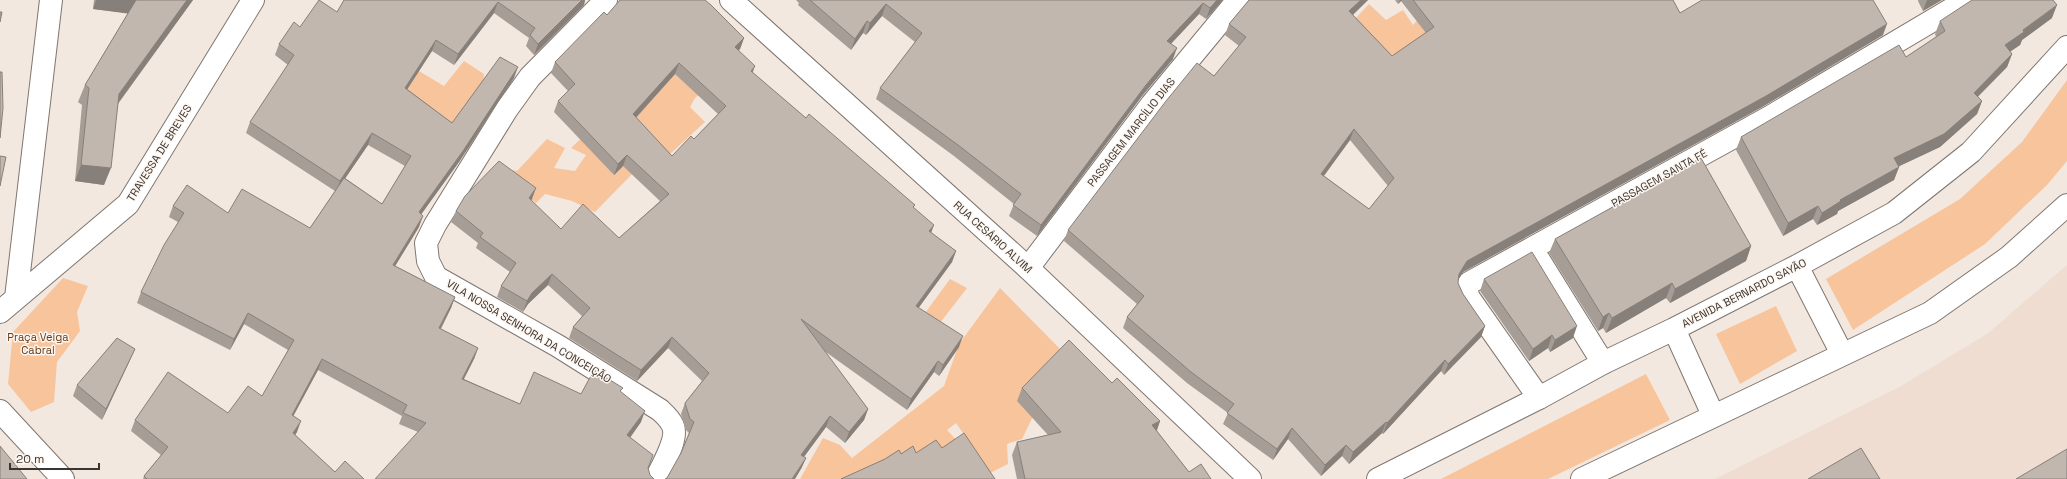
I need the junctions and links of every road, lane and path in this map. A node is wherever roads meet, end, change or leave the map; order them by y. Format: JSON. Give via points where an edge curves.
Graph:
{"nodes":[{"id":1,"x":51,"y":0,"type":"edge"},
{"id":2,"x":253,"y":0,"type":"edge"},
{"id":3,"x":606,"y":0,"type":"edge"},
{"id":4,"x":731,"y":0,"type":"edge"},
{"id":5,"x":1238,"y":0,"type":"edge"},
{"id":6,"x":1967,"y":0,"type":"edge"},
{"id":7,"x":2067,"y":47,"type":"edge"},
{"id":8,"x":2067,"y":206,"type":"edge"},
{"id":9,"x":1539,"y":260,"type":"edge"},
{"id":10,"x":1797,"y":266,"type":"junction"},
{"id":11,"x":1028,"y":268,"type":"junction"},
{"id":12,"x":8,"y":305,"type":"edge"},
{"id":13,"x":1674,"y":329,"type":"junction"},
{"id":14,"x":1842,"y":354,"type":"junction"},
{"id":15,"x":1603,"y":363,"type":"junction"},
{"id":16,"x":1539,"y":398,"type":"junction"},
{"id":17,"x":0,"y":410,"type":"edge"},
{"id":18,"x":1713,"y":415,"type":"junction"},
{"id":19,"x":62,"y":479,"type":"edge"},
{"id":20,"x":656,"y":479,"type":"edge"},
{"id":21,"x":1250,"y":479,"type":"edge"},
{"id":22,"x":1378,"y":479,"type":"edge"},
{"id":23,"x":1582,"y":479,"type":"edge"}],
"edges":[{"from":1,"to":12,"type":"street"},
{"from":2,"to":12,"type":"street","name":"TRAVESSA DE BREVES","via":[[128,204]]},
{"from":3,"to":20,"type":"street","name":"VILA NOSSA SENHORA DA CONCEIÇÃO","via":[[530,77],[507,109],[426,243],[428,260],[436,277],[558,346],[668,417],[675,436]]},
{"from":4,"to":11,"type":"street","name":"RUA CESÁRIO ALVIM"},
{"from":5,"to":11,"type":"street","name":"PASSAGEM MARCÍLIO DIAS","via":[[1152,104]]},
{"from":6,"to":16,"type":"street","name":"PASSAGEM SANTA FÉ","via":[[1768,118],[1469,283],[1466,290],[1469,298]]},
{"from":7,"to":10,"type":"street","name":"AVENIDA BERNARDO SAYÃO","via":[[1971,152],[1894,213]]},
{"from":8,"to":14,"type":"street","via":[[2009,257],[1930,314]]},
{"from":9,"to":15,"type":"street"},
{"from":10,"to":13,"type":"street","name":"AVENIDA BERNARDO SAYÃO"},
{"from":10,"to":14,"type":"street"},
{"from":11,"to":21,"type":"street","name":"RUA CESÁRIO ALVIM"},
{"from":13,"to":15,"type":"street","name":"AVENIDA BERNARDO SAYÃO"},
{"from":13,"to":18,"type":"street"},
{"from":14,"to":18,"type":"street"},
{"from":15,"to":16,"type":"street","name":"AVENIDA BERNARDO SAYÃO"},
{"from":16,"to":22,"type":"street","name":"AVENIDA BERNARDO SAYÃO"},
{"from":17,"to":19,"type":"street"},
{"from":18,"to":23,"type":"street"}]}
